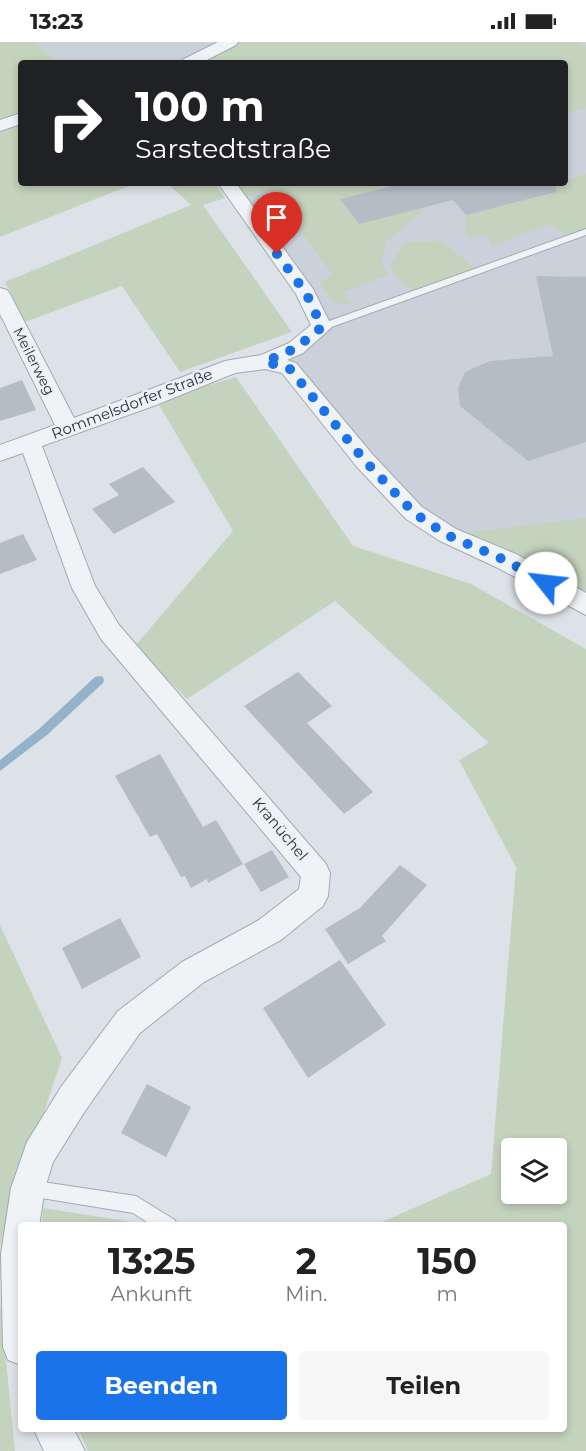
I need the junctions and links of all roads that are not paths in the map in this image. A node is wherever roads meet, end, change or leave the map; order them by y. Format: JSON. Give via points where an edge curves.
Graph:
{"nodes":[{"id":1,"x":230,"y":42,"type":"edge"},
{"id":2,"x":194,"y":60,"type":"edge"},
{"id":3,"x":18,"y":119,"type":"edge"},
{"id":4,"x":0,"y":126,"type":"edge"},
{"id":5,"x":229,"y":186,"type":"edge"},
{"id":6,"x":586,"y":232,"type":"edge"},
{"id":7,"x":0,"y":294,"type":"edge"},
{"id":8,"x":322,"y":327,"type":"junction"},
{"id":9,"x":265,"y":362,"type":"junction"},
{"id":10,"x":68,"y":429,"type":"junction"},
{"id":11,"x":30,"y":443,"type":"junction"},
{"id":12,"x":0,"y":453,"type":"edge"},
{"id":13,"x":586,"y":605,"type":"edge"},
{"id":14,"x":28,"y":1188,"type":"junction"},
{"id":15,"x":23,"y":1222,"type":"edge"},
{"id":16,"x":163,"y":1222,"type":"edge"},
{"id":17,"x":54,"y":1432,"type":"edge"},
{"id":18,"x":66,"y":1451,"type":"edge"}],
"edges":[{"from":1,"to":2,"type":"street"},
{"from":3,"to":4,"type":"street"},
{"from":5,"to":8,"type":"street","via":[[306,293]]},
{"from":6,"to":8,"type":"lane"},
{"from":7,"to":10,"type":"street","name":"Meilerweg"},
{"from":8,"to":9,"type":"street","via":[[296,348]]},
{"from":9,"to":10,"type":"street","name":"Rommelsdorfer Straße","via":[[232,366]]},
{"from":9,"to":13,"type":"street","via":[[289,368],[365,461],[414,513],[447,535],[507,561]]},
{"from":10,"to":11,"type":"street","name":"Rommelsdorfer Straße"},
{"from":11,"to":12,"type":"street","name":"Rommelsdorfer Straße"},
{"from":11,"to":14,"type":"street","name":"Kranüchel","via":[[84,588],[110,632],[316,873],[313,897],[270,930],[193,972],[129,1022],[39,1154]]},
{"from":14,"to":15,"type":"street","name":"Kranüchel"},
{"from":14,"to":16,"type":"lane","via":[[136,1205]]},
{"from":17,"to":18,"type":"street"}]}
